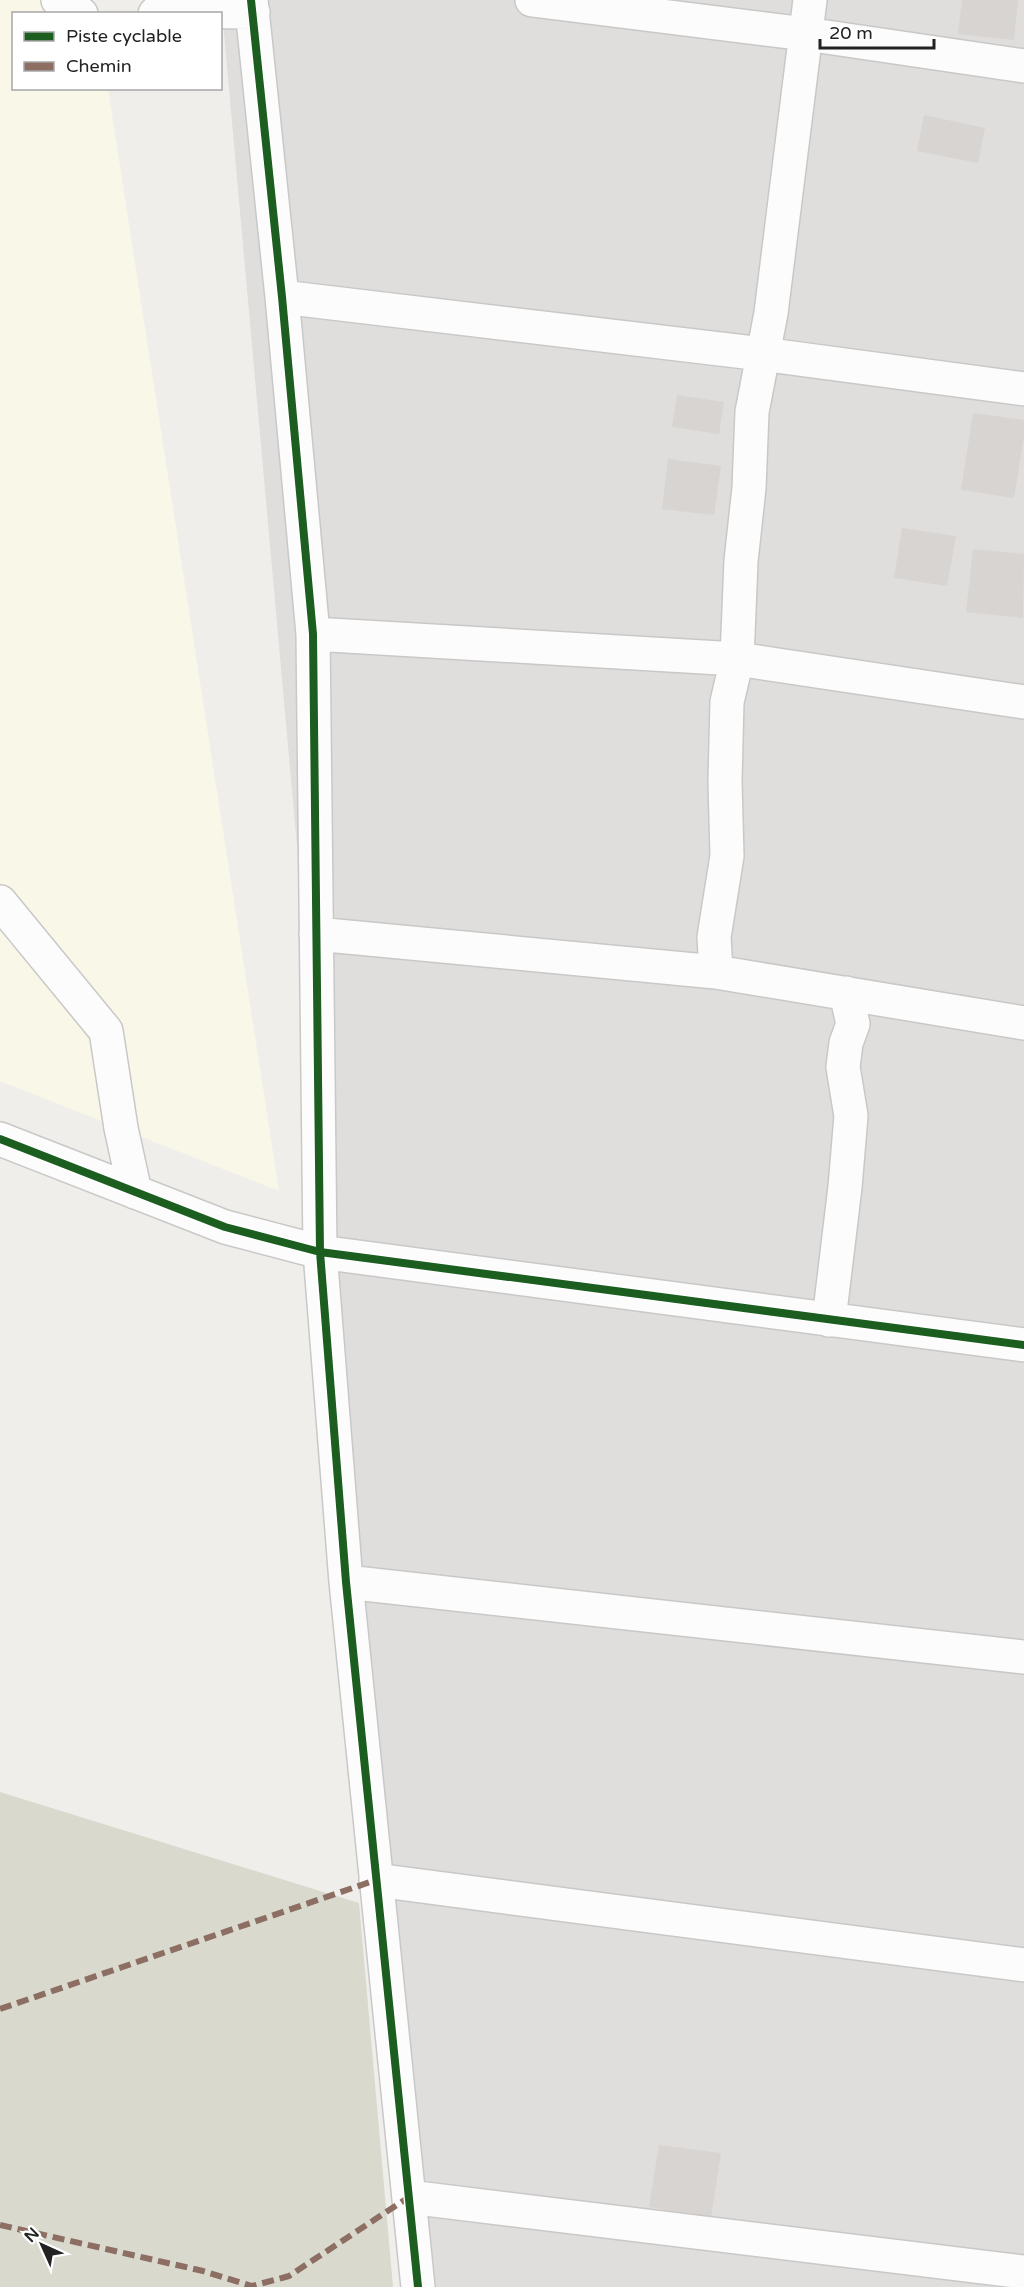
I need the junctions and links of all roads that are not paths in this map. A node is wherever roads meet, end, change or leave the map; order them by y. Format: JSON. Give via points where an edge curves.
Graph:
{"nodes":[{"id":1,"x":58,"y":0,"type":"edge"},
{"id":2,"x":532,"y":0,"type":"edge"},
{"id":3,"x":810,"y":0,"type":"edge"},
{"id":4,"x":252,"y":6,"type":"edge"},
{"id":5,"x":78,"y":12,"type":"edge"},
{"id":6,"x":157,"y":12,"type":"edge"},
{"id":7,"x":806,"y":34,"type":"junction"},
{"id":8,"x":1024,"y":66,"type":"edge"},
{"id":9,"x":282,"y":297,"type":"junction"},
{"id":10,"x":762,"y":354,"type":"junction"},
{"id":11,"x":1024,"y":389,"type":"edge"},
{"id":12,"x":313,"y":634,"type":"junction"},
{"id":13,"x":737,"y":659,"type":"junction"},
{"id":14,"x":1024,"y":702,"type":"edge"},
{"id":15,"x":0,"y":903,"type":"edge"},
{"id":16,"x":316,"y":934,"type":"junction"},
{"id":17,"x":716,"y":972,"type":"junction"},
{"id":18,"x":846,"y":993,"type":"junction"},
{"id":19,"x":1024,"y":1023,"type":"edge"},
{"id":20,"x":0,"y":1139,"type":"edge"},
{"id":21,"x":135,"y":1192,"type":"junction"},
{"id":22,"x":320,"y":1252,"type":"junction"},
{"id":23,"x":829,"y":1320,"type":"junction"},
{"id":24,"x":1024,"y":1345,"type":"edge"},
{"id":25,"x":346,"y":1582,"type":"junction"},
{"id":26,"x":1024,"y":1657,"type":"edge"},
{"id":27,"x":376,"y":1880,"type":"junction"},
{"id":28,"x":1024,"y":1965,"type":"edge"},
{"id":29,"x":409,"y":2197,"type":"junction"},
{"id":30,"x":1024,"y":2272,"type":"edge"},
{"id":31,"x":418,"y":2287,"type":"edge"}],
"edges":[{"from":1,"to":5,"type":"street"},
{"from":2,"to":7,"type":"street"},
{"from":3,"to":7,"type":"street"},
{"from":4,"to":6,"type":"street"},
{"from":4,"to":9,"type":"street"},
{"from":7,"to":8,"type":"street"},
{"from":7,"to":10,"type":"street","via":[[771,313]]},
{"from":9,"to":10,"type":"street"},
{"from":9,"to":12,"type":"street"},
{"from":10,"to":11,"type":"street"},
{"from":10,"to":13,"type":"street","via":[[752,412]]},
{"from":12,"to":13,"type":"street"},
{"from":12,"to":16,"type":"street"},
{"from":13,"to":14,"type":"street"},
{"from":13,"to":17,"type":"street","via":[[727,702],[727,856],[714,938]]},
{"from":15,"to":21,"type":"street","via":[[106,1031]]},
{"from":16,"to":17,"type":"street"},
{"from":16,"to":22,"type":"street"},
{"from":17,"to":18,"type":"street"},
{"from":18,"to":19,"type":"street"},
{"from":18,"to":23,"type":"street","via":[[853,1024],[843,1067],[851,1116]]},
{"from":20,"to":21,"type":"street"},
{"from":21,"to":22,"type":"street","via":[[225,1227]]},
{"from":22,"to":23,"type":"street"},
{"from":22,"to":25,"type":"street"},
{"from":23,"to":24,"type":"street"},
{"from":25,"to":26,"type":"street"},
{"from":25,"to":27,"type":"street"},
{"from":27,"to":28,"type":"street"},
{"from":27,"to":29,"type":"street"},
{"from":29,"to":30,"type":"street"},
{"from":29,"to":31,"type":"street"}]}
